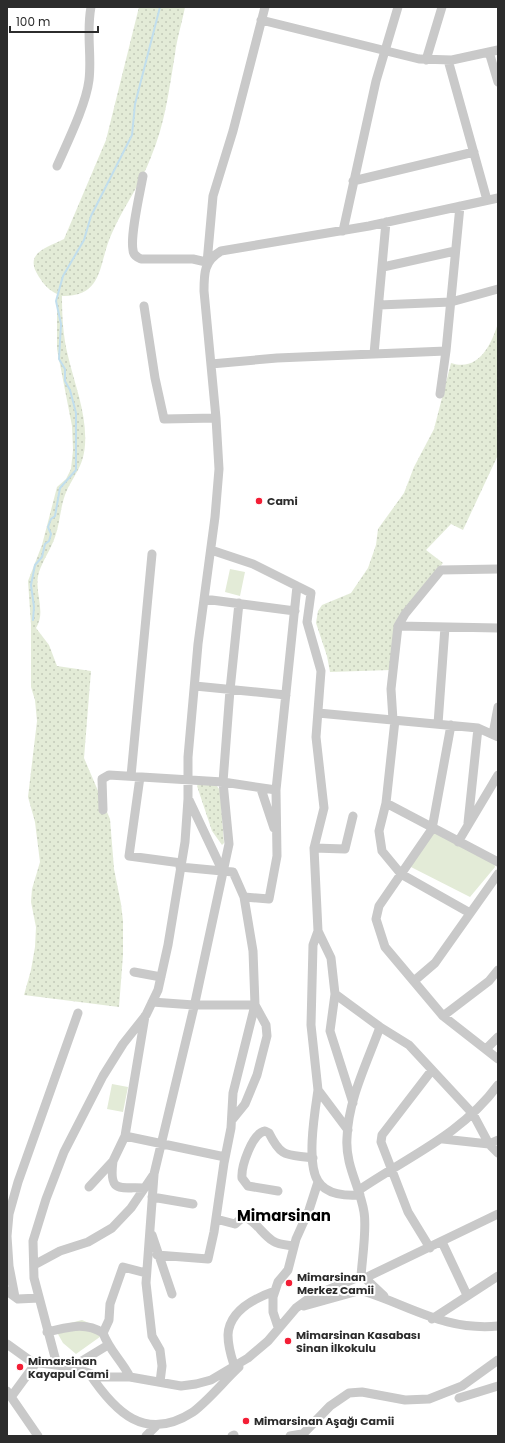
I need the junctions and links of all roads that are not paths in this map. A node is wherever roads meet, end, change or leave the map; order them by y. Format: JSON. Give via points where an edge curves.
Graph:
{"nodes":[{"id":1,"x":91,"y":7,"type":"edge"},
{"id":2,"x":265,"y":7,"type":"edge"},
{"id":3,"x":398,"y":7,"type":"edge"},
{"id":4,"x":442,"y":7,"type":"edge"},
{"id":5,"x":261,"y":20,"type":"junction"},
{"id":6,"x":494,"y":51,"type":"edge"},
{"id":7,"x":384,"y":52,"type":"junction"},
{"id":8,"x":426,"y":60,"type":"junction"},
{"id":9,"x":448,"y":60,"type":"junction"},
{"id":10,"x":498,"y":82,"type":"edge"},
{"id":11,"x":474,"y":152,"type":"junction"},
{"id":12,"x":57,"y":166,"type":"dead end"},
{"id":13,"x":143,"y":176,"type":"dead end"},
{"id":14,"x":353,"y":181,"type":"junction"},
{"id":15,"x":498,"y":198,"type":"edge"},
{"id":16,"x":487,"y":200,"type":"junction"},
{"id":17,"x":460,"y":206,"type":"junction"},
{"id":18,"x":386,"y":222,"type":"junction"},
{"id":19,"x":343,"y":231,"type":"junction"},
{"id":20,"x":456,"y":251,"type":"junction"},
{"id":21,"x":206,"y":263,"type":"junction"},
{"id":22,"x":383,"y":267,"type":"junction"},
{"id":23,"x":498,"y":289,"type":"edge"},
{"id":24,"x":451,"y":302,"type":"junction"},
{"id":25,"x":144,"y":306,"type":"dead end"},
{"id":26,"x":379,"y":306,"type":"junction"},
{"id":27,"x":446,"y":351,"type":"junction"},
{"id":28,"x":374,"y":354,"type":"junction"},
{"id":29,"x":211,"y":364,"type":"junction"},
{"id":30,"x":440,"y":394,"type":"dead end"},
{"id":31,"x":216,"y":418,"type":"junction"},
{"id":32,"x":210,"y":550,"type":"junction"},
{"id":33,"x":152,"y":554,"type":"dead end"},
{"id":34,"x":498,"y":569,"type":"edge"},
{"id":35,"x":297,"y":586,"type":"junction"},
{"id":36,"x":204,"y":599,"type":"junction"},
{"id":37,"x":239,"y":603,"type":"junction"},
{"id":38,"x":295,"y":611,"type":"junction"},
{"id":39,"x":398,"y":626,"type":"junction"},
{"id":40,"x":445,"y":627,"type":"junction"},
{"id":41,"x":498,"y":628,"type":"edge"},
{"id":42,"x":195,"y":686,"type":"junction"},
{"id":43,"x":230,"y":690,"type":"junction"},
{"id":44,"x":286,"y":695,"type":"junction"},
{"id":45,"x":498,"y":707,"type":"edge"},
{"id":46,"x":318,"y":713,"type":"junction"},
{"id":47,"x":394,"y":720,"type":"junction"},
{"id":48,"x":438,"y":724,"type":"junction"},
{"id":49,"x":451,"y":725,"type":"junction"},
{"id":50,"x":478,"y":728,"type":"junction"},
{"id":51,"x":496,"y":736,"type":"edge"},
{"id":52,"x":498,"y":775,"type":"edge"},
{"id":53,"x":135,"y":777,"type":"junction"},
{"id":54,"x":189,"y":780,"type":"junction"},
{"id":55,"x":224,"y":782,"type":"junction"},
{"id":56,"x":261,"y":789,"type":"junction"},
{"id":57,"x":276,"y":790,"type":"junction"},
{"id":58,"x":188,"y":799,"type":"junction"},
{"id":59,"x":386,"y":803,"type":"junction"},
{"id":60,"x":103,"y":810,"type":"dead end"},
{"id":61,"x":353,"y":816,"type":"dead end"},
{"id":62,"x":468,"y":823,"type":"junction"},
{"id":63,"x":432,"y":829,"type":"junction"},
{"id":64,"x":277,"y":837,"type":"junction"},
{"id":65,"x":458,"y":842,"type":"junction"},
{"id":66,"x":314,"y":848,"type":"junction"},
{"id":67,"x":498,"y":862,"type":"edge"},
{"id":68,"x":180,"y":865,"type":"junction"},
{"id":69,"x":223,"y":872,"type":"junction"},
{"id":70,"x":401,"y":874,"type":"junction"},
{"id":71,"x":498,"y":874,"type":"edge"},
{"id":72,"x":244,"y":897,"type":"junction"},
{"id":73,"x":470,"y":913,"type":"junction"},
{"id":74,"x":318,"y":932,"type":"junction"},
{"id":75,"x":498,"y":970,"type":"edge"},
{"id":76,"x":134,"y":972,"type":"dead end"},
{"id":77,"x":160,"y":977,"type":"junction"},
{"id":78,"x":414,"y":982,"type":"junction"},
{"id":79,"x":335,"y":994,"type":"junction"},
{"id":80,"x":152,"y":1002,"type":"junction"},
{"id":81,"x":255,"y":1005,"type":"junction"},
{"id":82,"x":194,"y":1006,"type":"junction"},
{"id":83,"x":78,"y":1013,"type":"dead end"},
{"id":84,"x":146,"y":1015,"type":"junction"},
{"id":85,"x":443,"y":1016,"type":"junction"},
{"id":86,"x":380,"y":1027,"type":"junction"},
{"id":87,"x":498,"y":1037,"type":"edge"},
{"id":88,"x":486,"y":1049,"type":"junction"},
{"id":89,"x":498,"y":1059,"type":"edge"},
{"id":90,"x":432,"y":1070,"type":"junction"},
{"id":91,"x":498,"y":1085,"type":"edge"},
{"id":92,"x":318,"y":1090,"type":"junction"},
{"id":93,"x":353,"y":1103,"type":"junction"},
{"id":94,"x":473,"y":1114,"type":"junction"},
{"id":95,"x":232,"y":1120,"type":"junction"},
{"id":96,"x":348,"y":1130,"type":"junction"},
{"id":97,"x":125,"y":1136,"type":"junction"},
{"id":98,"x":443,"y":1139,"type":"junction"},
{"id":99,"x":498,"y":1140,"type":"edge"},
{"id":100,"x":161,"y":1144,"type":"junction"},
{"id":101,"x":489,"y":1144,"type":"junction"},
{"id":102,"x":498,"y":1153,"type":"edge"},
{"id":103,"x":225,"y":1157,"type":"junction"},
{"id":104,"x":313,"y":1158,"type":"junction"},
{"id":105,"x":113,"y":1161,"type":"junction"},
{"id":106,"x":391,"y":1169,"type":"junction"},
{"id":107,"x":154,"y":1174,"type":"junction"},
{"id":108,"x":318,"y":1182,"type":"junction"},
{"id":109,"x":89,"y":1187,"type":"dead end"},
{"id":110,"x":144,"y":1188,"type":"junction"},
{"id":111,"x":278,"y":1191,"type":"dead end"},
{"id":112,"x":359,"y":1192,"type":"junction"},
{"id":113,"x":152,"y":1197,"type":"junction"},
{"id":114,"x":193,"y":1204,"type":"dead end"},
{"id":115,"x":498,"y":1214,"type":"edge"},
{"id":116,"x":216,"y":1218,"type":"junction"},
{"id":117,"x":150,"y":1228,"type":"junction"},
{"id":118,"x":442,"y":1242,"type":"junction"},
{"id":119,"x":294,"y":1246,"type":"junction"},
{"id":120,"x":430,"y":1248,"type":"junction"},
{"id":121,"x":157,"y":1255,"type":"junction"},
{"id":122,"x":34,"y":1266,"type":"junction"},
{"id":123,"x":146,"y":1273,"type":"junction"},
{"id":124,"x":498,"y":1276,"type":"edge"},
{"id":125,"x":362,"y":1278,"type":"junction"},
{"id":126,"x":275,"y":1291,"type":"junction"},
{"id":127,"x":361,"y":1291,"type":"junction"},
{"id":128,"x":11,"y":1294,"type":"edge"},
{"id":129,"x":172,"y":1294,"type":"dead end"},
{"id":130,"x":467,"y":1295,"type":"junction"},
{"id":131,"x":39,"y":1298,"type":"junction"},
{"id":132,"x":386,"y":1298,"type":"junction"},
{"id":133,"x":296,"y":1308,"type":"junction"},
{"id":134,"x":432,"y":1319,"type":"junction"},
{"id":135,"x":498,"y":1326,"type":"edge"},
{"id":136,"x":278,"y":1327,"type":"junction"},
{"id":137,"x":47,"y":1332,"type":"junction"},
{"id":138,"x":103,"y":1332,"type":"junction"},
{"id":139,"x":7,"y":1344,"type":"edge"},
{"id":140,"x":108,"y":1345,"type":"junction"},
{"id":141,"x":248,"y":1358,"type":"junction"},
{"id":142,"x":498,"y":1360,"type":"edge"},
{"id":143,"x":36,"y":1363,"type":"junction"},
{"id":144,"x":57,"y":1365,"type":"junction"},
{"id":145,"x":234,"y":1365,"type":"junction"},
{"id":146,"x":72,"y":1367,"type":"junction"},
{"id":147,"x":89,"y":1373,"type":"junction"},
{"id":148,"x":130,"y":1377,"type":"junction"},
{"id":149,"x":160,"y":1382,"type":"junction"},
{"id":150,"x":498,"y":1386,"type":"edge"},
{"id":151,"x":9,"y":1394,"type":"edge"},
{"id":152,"x":459,"y":1398,"type":"dead end"},
{"id":153,"x":156,"y":1426,"type":"junction"},
{"id":154,"x":302,"y":1435,"type":"edge"},
{"id":155,"x":38,"y":1436,"type":"edge"},
{"id":156,"x":146,"y":1436,"type":"edge"},
{"id":157,"x":290,"y":1436,"type":"edge"}],
"edges":[{"from":1,"to":12,"type":"street","via":[[87,27],[90,73],[88,86]]},
{"from":2,"to":5,"type":"street"},
{"from":3,"to":7,"type":"street"},
{"from":4,"to":8,"type":"street"},
{"from":5,"to":7,"type":"street"},
{"from":5,"to":21,"type":"street","via":[[233,131],[213,196]]},
{"from":6,"to":9,"type":"street"},
{"from":6,"to":10,"type":"street"},
{"from":7,"to":8,"type":"street"},
{"from":7,"to":14,"type":"street"},
{"from":8,"to":9,"type":"street"},
{"from":9,"to":11,"type":"street"},
{"from":11,"to":14,"type":"street"},
{"from":11,"to":16,"type":"street"},
{"from":13,"to":21,"type":"street","via":[[132,250],[135,255],[141,259],[193,259]]},
{"from":14,"to":19,"type":"street"},
{"from":15,"to":16,"type":"street"},
{"from":16,"to":17,"type":"street"},
{"from":17,"to":18,"type":"street"},
{"from":17,"to":20,"type":"street"},
{"from":18,"to":19,"type":"street"},
{"from":18,"to":22,"type":"street"},
{"from":19,"to":21,"type":"street","via":[[220,251]]},
{"from":20,"to":22,"type":"street"},
{"from":20,"to":24,"type":"street"},
{"from":21,"to":29,"type":"street","via":[[204,272]]},
{"from":22,"to":26,"type":"street"},
{"from":23,"to":24,"type":"street"},
{"from":24,"to":26,"type":"street"},
{"from":24,"to":27,"type":"street"},
{"from":25,"to":31,"type":"street","via":[[164,419]]},
{"from":26,"to":28,"type":"street"},
{"from":27,"to":28,"type":"street"},
{"from":27,"to":30,"type":"street"},
{"from":28,"to":29,"type":"street","via":[[276,358]]},
{"from":29,"to":31,"type":"street"},
{"from":31,"to":32,"type":"street","via":[[219,469]]},
{"from":32,"to":35,"type":"street","via":[[253,564]]},
{"from":32,"to":36,"type":"street"},
{"from":33,"to":53,"type":"street"},
{"from":34,"to":39,"type":"street","via":[[441,570]]},
{"from":35,"to":38,"type":"street"},
{"from":35,"to":46,"type":"street","via":[[311,592],[307,622],[321,671]]},
{"from":36,"to":37,"type":"street"},
{"from":36,"to":42,"type":"street"},
{"from":37,"to":38,"type":"street"},
{"from":37,"to":43,"type":"street"},
{"from":38,"to":44,"type":"street"},
{"from":39,"to":40,"type":"street"},
{"from":39,"to":47,"type":"street","via":[[391,689]]},
{"from":40,"to":41,"type":"street"},
{"from":40,"to":48,"type":"street"},
{"from":42,"to":43,"type":"street"},
{"from":42,"to":54,"type":"street","via":[[188,757]]},
{"from":43,"to":44,"type":"street"},
{"from":43,"to":55,"type":"street"},
{"from":44,"to":57,"type":"street"},
{"from":45,"to":51,"type":"street"},
{"from":46,"to":47,"type":"street"},
{"from":46,"to":66,"type":"street","via":[[316,737],[324,808]]},
{"from":47,"to":48,"type":"street"},
{"from":47,"to":59,"type":"street"},
{"from":48,"to":49,"type":"street"},
{"from":49,"to":50,"type":"street"},
{"from":49,"to":63,"type":"street"},
{"from":50,"to":51,"type":"street"},
{"from":50,"to":62,"type":"street"},
{"from":52,"to":62,"type":"street"},
{"from":53,"to":54,"type":"street"},
{"from":53,"to":60,"type":"street","via":[[104,777]]},
{"from":53,"to":68,"type":"street","via":[[129,856]]},
{"from":54,"to":55,"type":"street"},
{"from":54,"to":58,"type":"street"},
{"from":55,"to":56,"type":"street"},
{"from":55,"to":69,"type":"street","via":[[229,844]]},
{"from":56,"to":57,"type":"street"},
{"from":56,"to":64,"type":"street"},
{"from":57,"to":64,"type":"street"},
{"from":58,"to":68,"type":"street","via":[[185,842]]},
{"from":58,"to":69,"type":"street"},
{"from":59,"to":63,"type":"street"},
{"from":59,"to":70,"type":"street","via":[[379,831],[382,852]]},
{"from":61,"to":66,"type":"street","via":[[345,849]]},
{"from":62,"to":65,"type":"street"},
{"from":63,"to":65,"type":"street"},
{"from":63,"to":70,"type":"street"},
{"from":64,"to":72,"type":"street","via":[[277,856],[269,899]]},
{"from":65,"to":67,"type":"street"},
{"from":66,"to":74,"type":"street"},
{"from":68,"to":69,"type":"street"},
{"from":68,"to":77,"type":"street","via":[[168,945]]},
{"from":69,"to":72,"type":"street","via":[[233,872]]},
{"from":69,"to":82,"type":"street"},
{"from":70,"to":73,"type":"street"},
{"from":70,"to":78,"type":"street","via":[[379,906],[376,919],[385,947]]},
{"from":71,"to":73,"type":"street"},
{"from":72,"to":81,"type":"street","via":[[253,951]]},
{"from":73,"to":78,"type":"street","via":[[435,963]]},
{"from":74,"to":79,"type":"street","via":[[330,958]]},
{"from":74,"to":92,"type":"street","via":[[313,945],[311,1025]]},
{"from":75,"to":85,"type":"street","via":[[489,981]]},
{"from":76,"to":77,"type":"street"},
{"from":77,"to":80,"type":"street","via":[[158,990]]},
{"from":78,"to":85,"type":"street"},
{"from":79,"to":86,"type":"street"},
{"from":79,"to":93,"type":"street","via":[[330,1031]]},
{"from":80,"to":82,"type":"street"},
{"from":80,"to":84,"type":"street"},
{"from":81,"to":82,"type":"street"},
{"from":81,"to":95,"type":"street","via":[[233,1093]]},
{"from":81,"to":95,"type":"street","via":[[264,1020],[267,1036],[257,1075],[245,1104]]},
{"from":82,"to":100,"type":"street"},
{"from":83,"to":128,"type":"street","via":[[18,1182],[10,1214],[7,1236]]},
{"from":84,"to":97,"type":"street"},
{"from":84,"to":122,"type":"street","via":[[123,1044],[103,1076],[64,1152],[33,1241]]},
{"from":85,"to":88,"type":"street"},
{"from":86,"to":90,"type":"street","via":[[409,1045]]},
{"from":86,"to":93,"type":"street"},
{"from":87,"to":88,"type":"street"},
{"from":88,"to":89,"type":"street"},
{"from":90,"to":94,"type":"street"},
{"from":90,"to":106,"type":"street","via":[[382,1135],[381,1142]]},
{"from":91,"to":94,"type":"street"},
{"from":92,"to":96,"type":"street"},
{"from":92,"to":104,"type":"street","via":[[313,1127]]},
{"from":93,"to":96,"type":"street"},
{"from":94,"to":98,"type":"street"},
{"from":94,"to":101,"type":"street"},
{"from":95,"to":103,"type":"street"},
{"from":96,"to":112,"type":"street","via":[[346,1139],[352,1176]]},
{"from":97,"to":100,"type":"street"},
{"from":97,"to":105,"type":"street"},
{"from":98,"to":101,"type":"street"},
{"from":98,"to":106,"type":"street"},
{"from":99,"to":101,"type":"street"},
{"from":100,"to":103,"type":"street"},
{"from":100,"to":107,"type":"street"},
{"from":101,"to":102,"type":"street"},
{"from":103,"to":116,"type":"street"},
{"from":104,"to":108,"type":"street"},
{"from":104,"to":111,"type":"street","via":[[284,1153],[275,1147],[269,1133],[265,1131],[258,1134],[248,1151],[242,1178],[248,1186]]},
{"from":105,"to":109,"type":"street"},
{"from":105,"to":110,"type":"street","via":[[112,1180],[115,1185]]},
{"from":106,"to":112,"type":"street"},
{"from":106,"to":120,"type":"street","via":[[408,1212]]},
{"from":107,"to":110,"type":"street"},
{"from":107,"to":113,"type":"street"},
{"from":108,"to":112,"type":"street","via":[[337,1194],[348,1196]]},
{"from":108,"to":119,"type":"street"},
{"from":110,"to":122,"type":"street","via":[[131,1208],[112,1228],[88,1242],[60,1251]]},
{"from":112,"to":125,"type":"street","via":[[364,1214]]},
{"from":113,"to":114,"type":"street"},
{"from":113,"to":117,"type":"street"},
{"from":115,"to":118,"type":"street"},
{"from":116,"to":119,"type":"street","via":[[235,1224],[242,1218],[247,1218],[258,1225],[272,1240],[279,1244]]},
{"from":116,"to":121,"type":"street","via":[[208,1258]]},
{"from":117,"to":121,"type":"street"},
{"from":117,"to":123,"type":"street"},
{"from":118,"to":120,"type":"street"},
{"from":118,"to":130,"type":"street"},
{"from":119,"to":126,"type":"street","via":[[288,1270],[278,1282]]},
{"from":120,"to":125,"type":"street"},
{"from":121,"to":129,"type":"street"},
{"from":122,"to":131,"type":"street"},
{"from":123,"to":138,"type":"street","via":[[122,1266],[110,1304],[109,1320]]},
{"from":123,"to":149,"type":"street","via":[[152,1336],[160,1350]]},
{"from":124,"to":130,"type":"street"},
{"from":125,"to":127,"type":"street","via":[[354,1285]]},
{"from":125,"to":132,"type":"street"},
{"from":125,"to":133,"type":"street","via":[[311,1297]]},
{"from":126,"to":136,"type":"street","via":[[273,1312]]},
{"from":126,"to":145,"type":"street","via":[[249,1302],[234,1318],[228,1335]]},
{"from":127,"to":132,"type":"street"},
{"from":127,"to":133,"type":"street"},
{"from":128,"to":131,"type":"street","via":[[27,1300]]},
{"from":130,"to":134,"type":"street"},
{"from":131,"to":137,"type":"street"},
{"from":132,"to":134,"type":"street"},
{"from":133,"to":136,"type":"street"},
{"from":134,"to":135,"type":"street","via":[[462,1326]]},
{"from":136,"to":141,"type":"street","via":[[268,1341]]},
{"from":137,"to":138,"type":"street","via":[[84,1325]]},
{"from":137,"to":144,"type":"street"},
{"from":138,"to":140,"type":"street"},
{"from":139,"to":143,"type":"street"},
{"from":140,"to":146,"type":"street"},
{"from":140,"to":148,"type":"street","via":[[125,1366]]},
{"from":141,"to":145,"type":"street"},
{"from":141,"to":153,"type":"street","via":[[193,1411],[173,1424]]},
{"from":142,"to":154,"type":"street","via":[[462,1386],[429,1399],[406,1400],[362,1392],[349,1393],[330,1406]]},
{"from":143,"to":144,"type":"street"},
{"from":143,"to":151,"type":"street"},
{"from":144,"to":146,"type":"street"},
{"from":145,"to":149,"type":"street","via":[[211,1380],[196,1384],[181,1386]]},
{"from":146,"to":147,"type":"street"},
{"from":147,"to":148,"type":"street","via":[[100,1377]]},
{"from":147,"to":153,"type":"street","via":[[103,1394],[133,1421]]},
{"from":148,"to":149,"type":"street"},
{"from":150,"to":152,"type":"street"},
{"from":151,"to":155,"type":"street"},
{"from":153,"to":156,"type":"street"},
{"from":154,"to":157,"type":"street"}]}
